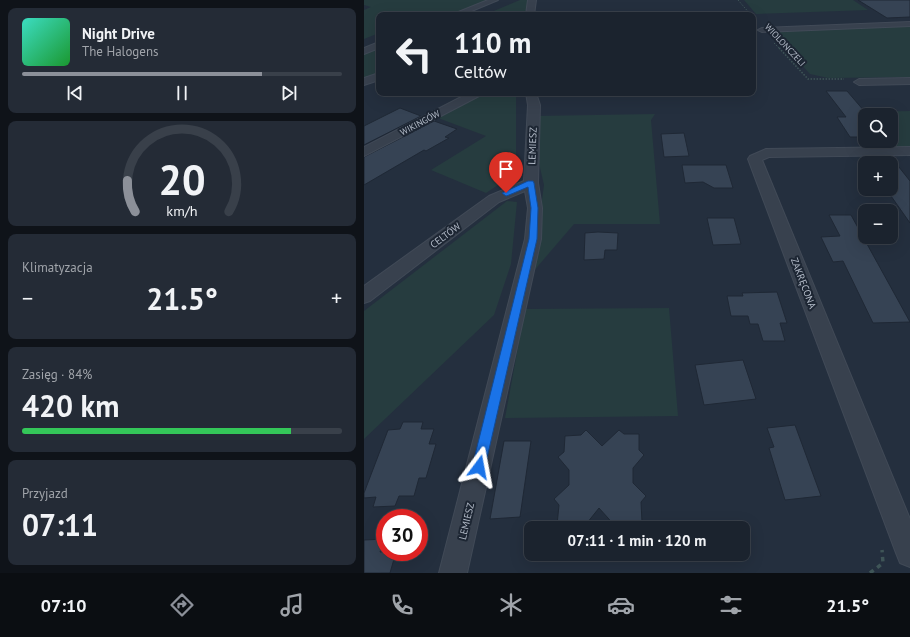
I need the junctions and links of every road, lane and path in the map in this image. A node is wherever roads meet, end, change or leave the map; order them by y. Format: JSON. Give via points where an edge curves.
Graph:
{"nodes":[{"id":1,"x":494,"y":0,"type":"edge"},
{"id":2,"x":532,"y":0,"type":"edge"},
{"id":3,"x":738,"y":0,"type":"edge"},
{"id":4,"x":463,"y":12,"type":"edge"},
{"id":5,"x":527,"y":12,"type":"edge"},
{"id":6,"x":748,"y":12,"type":"edge"},
{"id":7,"x":910,"y":24,"type":"edge"},
{"id":8,"x":762,"y":30,"type":"joint"},
{"id":9,"x":376,"y":46,"type":"edge"},
{"id":10,"x":364,"y":51,"type":"edge"},
{"id":11,"x":376,"y":77,"type":"edge"},
{"id":12,"x":910,"y":81,"type":"edge"},
{"id":13,"x":364,"y":82,"type":"edge"},
{"id":14,"x":859,"y":82,"type":"joint"},
{"id":15,"x":471,"y":96,"type":"edge"},
{"id":16,"x":532,"y":96,"type":"edge"},
{"id":17,"x":910,"y":151,"type":"edge"},
{"id":18,"x":364,"y":152,"type":"edge"},
{"id":19,"x":531,"y":183,"type":"junction"},
{"id":20,"x":364,"y":296,"type":"edge"},
{"id":21,"x":910,"y":553,"type":"edge"},
{"id":22,"x":453,"y":573,"type":"edge"}],
"edges":[{"from":1,"to":4,"type":"street"},
{"from":2,"to":5,"type":"street"},
{"from":3,"to":6,"type":"path"},
{"from":7,"to":8,"type":"street"},
{"from":8,"to":14,"type":"path","name":"WIOLONCZELI","via":[[808,79],[856,79]]},
{"from":9,"to":10,"type":"street"},
{"from":11,"to":13,"type":"street"},
{"from":12,"to":14,"type":"street"},
{"from":15,"to":18,"type":"street","name":"WIKINGÓW"},
{"from":16,"to":19,"type":"street","name":"LEMIESZ","via":[[534,105]]},
{"from":17,"to":21,"type":"street","name":"ZAKRĘCONA","via":[[766,153],[755,159]]},
{"from":19,"to":20,"type":"street","name":"CELTÓW","via":[[494,199]]},
{"from":19,"to":22,"type":"street","name":"LEMIESZ","via":[[535,208],[533,239]]}]}
